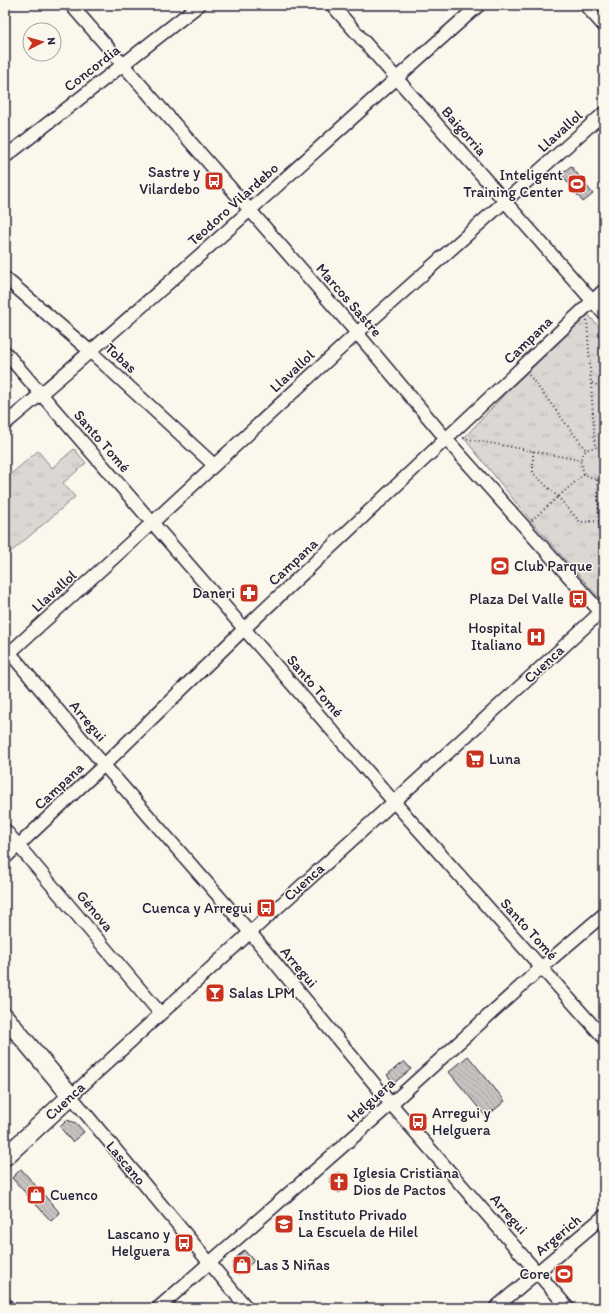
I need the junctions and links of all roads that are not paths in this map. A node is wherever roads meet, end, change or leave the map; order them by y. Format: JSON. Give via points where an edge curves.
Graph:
{"nodes":[{"id":1,"x":71,"y":5,"type":"edge"},
{"id":2,"x":200,"y":5,"type":"edge"},
{"id":3,"x":332,"y":5,"type":"edge"},
{"id":4,"x":479,"y":5,"type":"edge"},
{"id":5,"x":585,"y":5,"type":"edge"},
{"id":6,"x":604,"y":26,"type":"edge"},
{"id":7,"x":123,"y":64,"type":"junction"},
{"id":8,"x":396,"y":78,"type":"junction"},
{"id":9,"x":604,"y":113,"type":"edge"},
{"id":10,"x":5,"y":157,"type":"edge"},
{"id":11,"x":505,"y":202,"type":"junction"},
{"id":12,"x":250,"y":211,"type":"junction"},
{"id":13,"x":5,"y":278,"type":"edge"},
{"id":14,"x":604,"y":290,"type":"edge"},
{"id":15,"x":593,"y":301,"type":"junction"},
{"id":16,"x":604,"y":314,"type":"edge"},
{"id":17,"x":357,"y":333,"type":"junction"},
{"id":18,"x":5,"y":352,"type":"edge"},
{"id":19,"x":91,"y":352,"type":"junction"},
{"id":20,"x":40,"y":394,"type":"junction"},
{"id":21,"x":5,"y":424,"type":"edge"},
{"id":22,"x":447,"y":440,"type":"junction"},
{"id":23,"x":214,"y":465,"type":"junction"},
{"id":24,"x":152,"y":523,"type":"junction"},
{"id":25,"x":603,"y":612,"type":"edge"},
{"id":26,"x":244,"y":629,"type":"junction"},
{"id":27,"x":7,"y":652,"type":"edge"},
{"id":28,"x":104,"y":766,"type":"junction"},
{"id":29,"x":394,"y":802,"type":"junction"},
{"id":30,"x":5,"y":830,"type":"edge"},
{"id":31,"x":18,"y":846,"type":"junction"},
{"id":32,"x":5,"y":858,"type":"edge"},
{"id":33,"x":604,"y":914,"type":"edge"},
{"id":34,"x":249,"y":931,"type":"junction"},
{"id":35,"x":542,"y":967,"type":"junction"},
{"id":36,"x":160,"y":1013,"type":"junction"},
{"id":37,"x":5,"y":1017,"type":"edge"},
{"id":38,"x":604,"y":1038,"type":"edge"},
{"id":39,"x":71,"y":1096,"type":"junction"},
{"id":40,"x":391,"y":1104,"type":"junction"},
{"id":41,"x":5,"y":1157,"type":"edge"},
{"id":42,"x":604,"y":1216,"type":"edge"},
{"id":43,"x":210,"y":1263,"type":"junction"},
{"id":44,"x":538,"y":1272,"type":"junction"},
{"id":45,"x":5,"y":1304,"type":"edge"},
{"id":46,"x":8,"y":1308,"type":"edge"},
{"id":47,"x":158,"y":1308,"type":"edge"},
{"id":48,"x":247,"y":1308,"type":"edge"},
{"id":49,"x":495,"y":1308,"type":"edge"},
{"id":50,"x":568,"y":1308,"type":"edge"}],
"edges":[{"from":1,"to":7,"type":"street","name":"Marcos Sastre"},
{"from":2,"to":7,"type":"street","name":"Concordia"},
{"from":3,"to":8,"type":"street","name":"Baigorria"},
{"from":4,"to":8,"type":"street","name":"Teodoro Vilardebo"},
{"from":5,"to":6,"type":"street"},
{"from":7,"to":10,"type":"street","name":"Concordia"},
{"from":7,"to":12,"type":"street","name":"Marcos Sastre"},
{"from":8,"to":11,"type":"street","name":"Baigorria"},
{"from":8,"to":12,"type":"street","name":"Teodoro Vilardebo"},
{"from":9,"to":11,"type":"street","name":"Llavallol"},
{"from":11,"to":15,"type":"street","name":"Baigorria"},
{"from":11,"to":17,"type":"street","name":"Llavallol"},
{"from":12,"to":17,"type":"street","name":"Marcos Sastre"},
{"from":12,"to":19,"type":"street","name":"Teodoro Vilardebo"},
{"from":13,"to":19,"type":"street","name":"Tobas"},
{"from":14,"to":15,"type":"street","name":"Campana"},
{"from":15,"to":16,"type":"street","name":"Baigorria"},
{"from":15,"to":22,"type":"street","name":"Campana"},
{"from":17,"to":22,"type":"street","name":"Marcos Sastre"},
{"from":17,"to":23,"type":"street","name":"Llavallol"},
{"from":18,"to":20,"type":"street","name":"Santo Tomé"},
{"from":19,"to":20,"type":"street","name":"Teodoro Vilardebo"},
{"from":19,"to":23,"type":"street","name":"Tobas"},
{"from":20,"to":21,"type":"street","name":"Teodoro Vilardebo"},
{"from":20,"to":24,"type":"street","name":"Santo Tomé"},
{"from":22,"to":25,"type":"street","name":"Marcos Sastre"},
{"from":22,"to":26,"type":"street","name":"Campana"},
{"from":23,"to":24,"type":"street","name":"Llavallol"},
{"from":24,"to":26,"type":"street","name":"Santo Tomé"},
{"from":24,"to":27,"type":"street","name":"Llavallol"},
{"from":25,"to":29,"type":"street","name":"Cuenca"},
{"from":26,"to":28,"type":"street","name":"Campana"},
{"from":26,"to":29,"type":"street","name":"Santo Tomé"},
{"from":27,"to":28,"type":"street","name":"Arregui"},
{"from":28,"to":31,"type":"street","name":"Campana"},
{"from":28,"to":34,"type":"street","name":"Arregui"},
{"from":29,"to":34,"type":"street","name":"Cuenca"},
{"from":29,"to":35,"type":"street","name":"Santo Tomé"},
{"from":30,"to":31,"type":"street","name":"Génova"},
{"from":31,"to":32,"type":"street","name":"Campana"},
{"from":31,"to":36,"type":"street","name":"Génova"},
{"from":33,"to":35,"type":"street","name":"Helguera"},
{"from":34,"to":36,"type":"street","name":"Cuenca"},
{"from":34,"to":40,"type":"street","name":"Arregui"},
{"from":35,"to":38,"type":"street","name":"Santo Tomé"},
{"from":35,"to":40,"type":"street","name":"Helguera"},
{"from":36,"to":39,"type":"street","name":"Cuenca"},
{"from":37,"to":39,"type":"street","name":"Lascano"},
{"from":39,"to":41,"type":"street","name":"Cuenca"},
{"from":39,"to":43,"type":"street","name":"Lascano"},
{"from":40,"to":43,"type":"street","name":"Helguera"},
{"from":40,"to":44,"type":"street","name":"Arregui"},
{"from":42,"to":44,"type":"street","name":"Argerich"},
{"from":43,"to":47,"type":"street","name":"Helguera"},
{"from":43,"to":48,"type":"street","name":"Lascano"},
{"from":44,"to":49,"type":"street","name":"Argerich"},
{"from":44,"to":50,"type":"street","name":"Arregui"},
{"from":45,"to":46,"type":"street"}]}
